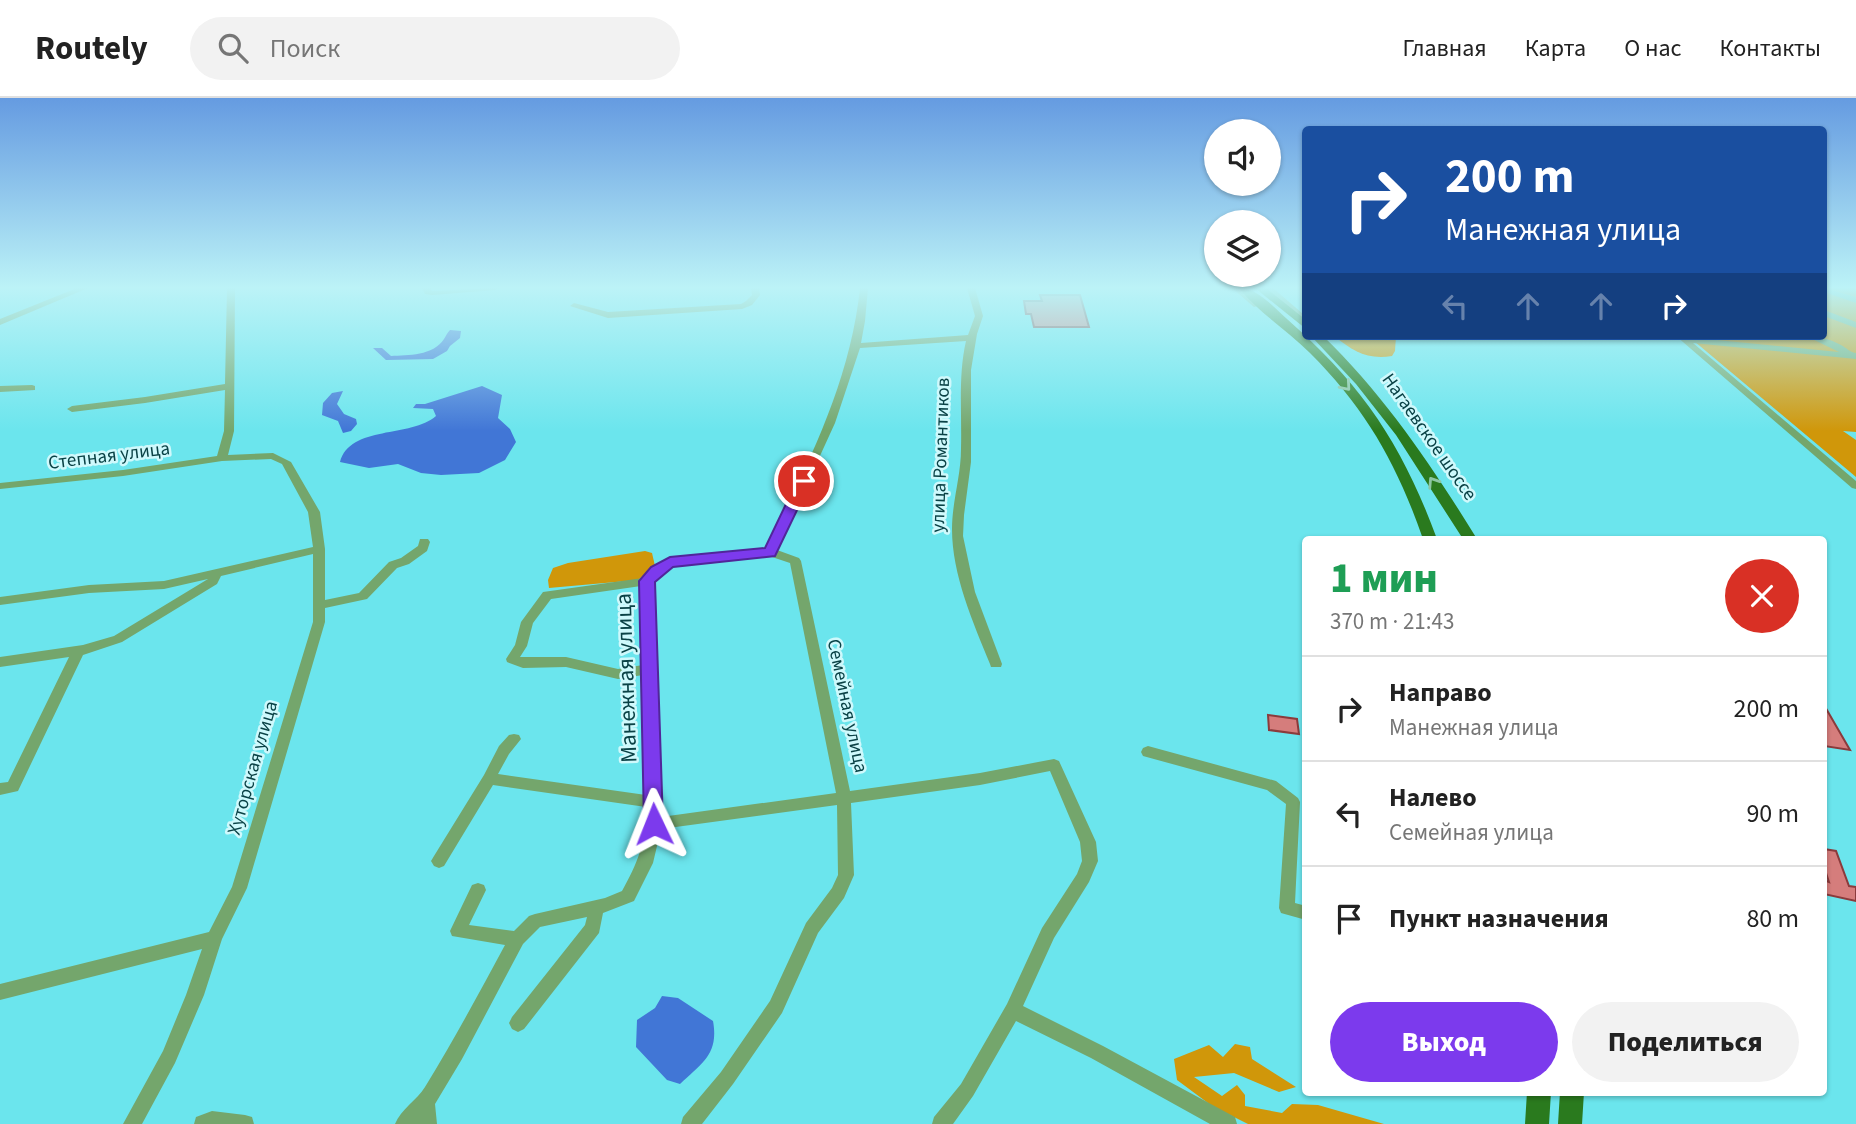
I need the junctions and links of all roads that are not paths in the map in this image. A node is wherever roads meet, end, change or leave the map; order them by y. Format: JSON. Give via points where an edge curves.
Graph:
{"nodes":[{"id":1,"x":230,"y":336,"type":"edge"},
{"id":2,"x":858,"y":336,"type":"edge"},
{"id":3,"x":969,"y":338,"type":"joint"},
{"id":4,"x":1303,"y":340,"type":"edge"},
{"id":5,"x":1323,"y":340,"type":"edge"},
{"id":6,"x":1684,"y":340,"type":"edge"},
{"id":7,"x":1701,"y":340,"type":"edge"},
{"id":8,"x":1820,"y":340,"type":"edge"},
{"id":9,"x":855,"y":346,"type":"junction"},
{"id":10,"x":1852,"y":356,"type":"edge"},
{"id":11,"x":229,"y":386,"type":"junction"},
{"id":12,"x":32,"y":388,"type":"dead end"},
{"id":13,"x":0,"y":389,"type":"edge"},
{"id":14,"x":72,"y":409,"type":"dead end"},
{"id":15,"x":222,"y":458,"type":"junction"},
{"id":16,"x":1856,"y":486,"type":"edge"},
{"id":17,"x":1,"y":487,"type":"edge"},
{"id":18,"x":1429,"y":536,"type":"edge"},
{"id":19,"x":1468,"y":536,"type":"edge"},
{"id":20,"x":424,"y":542,"type":"dead end"},
{"id":21,"x":319,"y":549,"type":"junction"},
{"id":22,"x":770,"y":552,"type":"junction"},
{"id":23,"x":216,"y":574,"type":"junction"},
{"id":24,"x":647,"y":581,"type":"junction"},
{"id":25,"x":0,"y":601,"type":"edge"},
{"id":26,"x":319,"y":605,"type":"junction"},
{"id":27,"x":78,"y":651,"type":"junction"},
{"id":28,"x":0,"y":662,"type":"edge"},
{"id":29,"x":996,"y":664,"type":"dead end"},
{"id":30,"x":650,"y":669,"type":"junction"},
{"id":31,"x":514,"y":739,"type":"dead end"},
{"id":32,"x":1148,"y":752,"type":"dead end"},
{"id":33,"x":489,"y":779,"type":"junction"},
{"id":34,"x":0,"y":789,"type":"edge"},
{"id":35,"x":844,"y":797,"type":"junction"},
{"id":36,"x":653,"y":802,"type":"junction"},
{"id":37,"x":654,"y":824,"type":"junction"},
{"id":38,"x":439,"y":861,"type":"dead end"},
{"id":39,"x":478,"y":890,"type":"dead end"},
{"id":40,"x":596,"y":908,"type":"junction"},
{"id":41,"x":1302,"y":912,"type":"edge"},
{"id":42,"x":214,"y":938,"type":"junction"},
{"id":43,"x":517,"y":939,"type":"junction"},
{"id":44,"x":0,"y":992,"type":"edge"},
{"id":45,"x":1013,"y":1010,"type":"junction"},
{"id":46,"x":518,"y":1023,"type":"dead end"},
{"id":47,"x":1539,"y":1096,"type":"edge"},
{"id":48,"x":1572,"y":1096,"type":"edge"},
{"id":49,"x":426,"y":1102,"type":"junction"},
{"id":50,"x":132,"y":1124,"type":"edge"},
{"id":51,"x":203,"y":1124,"type":"edge"},
{"id":52,"x":245,"y":1124,"type":"edge"},
{"id":53,"x":404,"y":1124,"type":"edge"},
{"id":54,"x":428,"y":1124,"type":"edge"},
{"id":55,"x":690,"y":1124,"type":"edge"},
{"id":56,"x":941,"y":1124,"type":"edge"},
{"id":57,"x":1228,"y":1124,"type":"edge"},
{"id":58,"x":1537,"y":1124,"type":"edge"},
{"id":59,"x":1570,"y":1124,"type":"edge"}],
"edges":[{"from":1,"to":11,"type":"street"},
{"from":2,"to":9,"type":"street"},
{"from":3,"to":9,"type":"street"},
{"from":3,"to":29,"type":"street","name":"улица Романтиков","via":[[964,390],[966,463],[957,531],[972,597]]},
{"from":4,"to":18,"type":"main road","name":"Нагаевское шоссе","one_way":true,"via":[[1374,421],[1405,473]]},
{"from":19,"to":5,"type":"main road","name":"Нагаевское шоссе","one_way":true,"via":[[1390,420]]},
{"from":6,"to":16,"type":"street"},
{"from":7,"to":10,"type":"street"},
{"from":8,"to":10,"type":"street"},
{"from":9,"to":22,"type":"street","via":[[815,457]]},
{"from":11,"to":14,"type":"street"},
{"from":11,"to":15,"type":"street","via":[[229,431]]},
{"from":12,"to":13,"type":"street"},
{"from":15,"to":17,"type":"street","name":"Степная улица"},
{"from":15,"to":21,"type":"street","name":"Степная улица","via":[[273,456],[286,462],[314,512]]},
{"from":20,"to":26,"type":"street","via":[[423,548],[393,565],[363,596]]},
{"from":21,"to":23,"type":"street"},
{"from":21,"to":26,"type":"street","name":"Степная улица"},
{"from":22,"to":24,"type":"street","name":"Манежная улица","via":[[670,562]]},
{"from":22,"to":35,"type":"street","name":"Семейная улица","via":[[795,561]]},
{"from":23,"to":25,"type":"street","via":[[164,585]]},
{"from":23,"to":27,"type":"street","via":[[197,592],[118,639]]},
{"from":24,"to":30,"type":"street","name":"Манежная улица"},
{"from":24,"to":30,"type":"street","via":[[547,595],[527,622],[512,659],[566,662],[618,674]]},
{"from":26,"to":42,"type":"street","name":"Хуторская улица","via":[[319,622],[239,888]]},
{"from":27,"to":28,"type":"street"},
{"from":27,"to":34,"type":"street","via":[[13,787]]},
{"from":30,"to":36,"type":"street","name":"Манежная улица"},
{"from":31,"to":33,"type":"street"},
{"from":32,"to":41,"type":"street","via":[[1271,785],[1293,802],[1287,908]]},
{"from":33,"to":36,"type":"street"},
{"from":33,"to":38,"type":"street"},
{"from":35,"to":37,"type":"street"},
{"from":35,"to":45,"type":"street","via":[[1054,765],[1087,842],[1090,861],[1048,933]]},
{"from":35,"to":55,"type":"street","name":"Семейная улица","via":[[846,874],[838,893],[812,928],[776,1007]]},
{"from":36,"to":37,"type":"street","name":"Манежная улица"},
{"from":37,"to":40,"type":"street","name":"Манежная улица","via":[[645,863],[628,896]]},
{"from":39,"to":43,"type":"street","via":[[458,931]]},
{"from":40,"to":43,"type":"street","name":"Манежная улица","via":[[535,922]]},
{"from":40,"to":46,"type":"street","via":[[593,928]]},
{"from":42,"to":44,"type":"street"},
{"from":42,"to":50,"type":"street","name":"Хуторская улица","via":[[169,1057]]},
{"from":43,"to":49,"type":"street","name":"Манежная улица"},
{"from":45,"to":56,"type":"street","via":[[967,1090]]},
{"from":45,"to":57,"type":"street"},
{"from":47,"to":58,"type":"main road"},
{"from":48,"to":59,"type":"main road"},
{"from":49,"to":53,"type":"street","name":"Манежная улица"},
{"from":49,"to":54,"type":"street"},
{"from":51,"to":52,"type":"street"}]}
